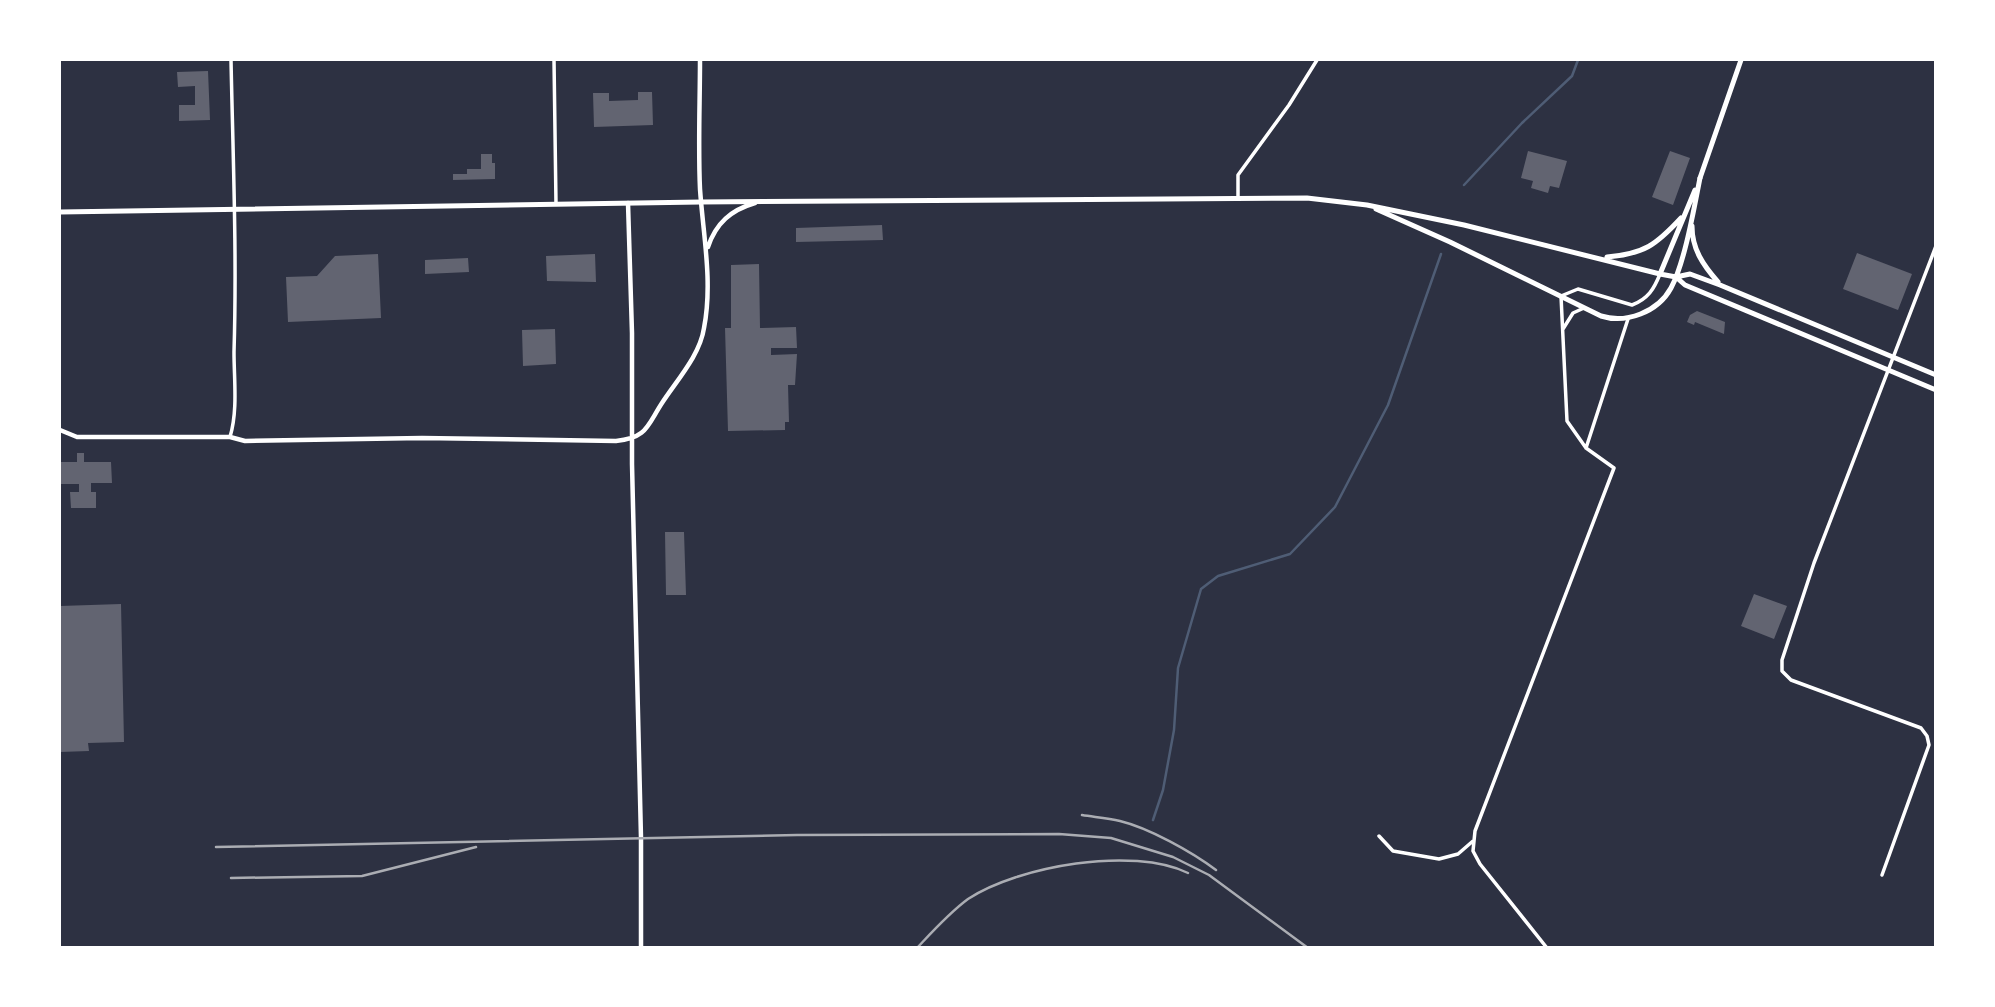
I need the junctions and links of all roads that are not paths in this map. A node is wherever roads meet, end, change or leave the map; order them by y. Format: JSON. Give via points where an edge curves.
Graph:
{"nodes":[{"id":1,"x":232,"y":60,"type":"edge"},
{"id":2,"x":554,"y":60,"type":"edge"},
{"id":3,"x":699,"y":60,"type":"edge"},
{"id":4,"x":1317,"y":60,"type":"edge"},
{"id":5,"x":1741,"y":60,"type":"edge"},
{"id":6,"x":1700,"y":178,"type":"junction"},
{"id":7,"x":1238,"y":198,"type":"junction"},
{"id":8,"x":701,"y":202,"type":"junction"},
{"id":9,"x":758,"y":202,"type":"junction"},
{"id":10,"x":628,"y":203,"type":"junction"},
{"id":11,"x":556,"y":204,"type":"junction"},
{"id":12,"x":1367,"y":205,"type":"junction"},
{"id":13,"x":234,"y":210,"type":"junction"},
{"id":14,"x":60,"y":212,"type":"edge"},
{"id":15,"x":1683,"y":215,"type":"junction"},
{"id":16,"x":1692,"y":217,"type":"junction"},
{"id":17,"x":1936,"y":246,"type":"edge"},
{"id":18,"x":706,"y":251,"type":"junction"},
{"id":19,"x":1602,"y":258,"type":"junction"},
{"id":20,"x":1660,"y":274,"type":"junction"},
{"id":21,"x":1676,"y":277,"type":"junction"},
{"id":22,"x":1720,"y":285,"type":"junction"},
{"id":23,"x":1561,"y":296,"type":"junction"},
{"id":24,"x":1584,"y":308,"type":"junction"},
{"id":25,"x":1628,"y":319,"type":"junction"},
{"id":26,"x":1562,"y":331,"type":"junction"},
{"id":27,"x":1892,"y":357,"type":"junction"},
{"id":28,"x":1887,"y":369,"type":"junction"},
{"id":29,"x":1936,"y":375,"type":"edge"},
{"id":30,"x":1936,"y":390,"type":"edge"},
{"id":31,"x":60,"y":430,"type":"edge"},
{"id":32,"x":230,"y":437,"type":"junction"},
{"id":33,"x":633,"y":439,"type":"junction"},
{"id":34,"x":1586,"y":448,"type":"junction"},
{"id":35,"x":1379,"y":836,"type":"dead end"},
{"id":36,"x":1473,"y":841,"type":"junction"},
{"id":37,"x":1882,"y":875,"type":"dead end"},
{"id":38,"x":641,"y":947,"type":"edge"},
{"id":39,"x":1547,"y":947,"type":"edge"}],
"edges":[{"from":1,"to":13,"type":"street"},
{"from":2,"to":11,"type":"street"},
{"from":3,"to":8,"type":"street"},
{"from":4,"to":7,"type":"street","via":[[1238,175]]},
{"from":5,"to":6,"type":"main road"},
{"from":6,"to":15,"type":"main road"},
{"from":6,"to":16,"type":"main road"},
{"from":7,"to":9,"type":"main road"},
{"from":7,"to":12,"type":"main road","via":[[1307,198]]},
{"from":8,"to":9,"type":"main road"},
{"from":8,"to":10,"type":"main road"},
{"from":8,"to":18,"type":"street"},
{"from":9,"to":18,"type":"street","via":[[729,214],[713,231]]},
{"from":10,"to":11,"type":"main road"},
{"from":10,"to":33,"type":"street"},
{"from":11,"to":13,"type":"main road"},
{"from":12,"to":19,"type":"main road"},
{"from":12,"to":23,"type":"main road"},
{"from":13,"to":14,"type":"main road"},
{"from":13,"to":32,"type":"street","via":[[234,422]]},
{"from":15,"to":19,"type":"main road","via":[[1644,250]]},
{"from":15,"to":20,"type":"main road"},
{"from":16,"to":21,"type":"main road"},
{"from":16,"to":22,"type":"main road","via":[[1696,251]]},
{"from":17,"to":27,"type":"street"},
{"from":18,"to":33,"type":"street","via":[[704,329],[682,373],[645,430]]},
{"from":19,"to":20,"type":"main road"},
{"from":20,"to":21,"type":"main road"},
{"from":20,"to":23,"type":"street","via":[[1647,297],[1632,305],[1578,289]]},
{"from":21,"to":22,"type":"main road","via":[[1690,274]]},
{"from":21,"to":25,"type":"main road","via":[[1662,300]]},
{"from":21,"to":28,"type":"main road","via":[[1685,285]]},
{"from":22,"to":27,"type":"main road"},
{"from":23,"to":24,"type":"main road"},
{"from":23,"to":26,"type":"street"},
{"from":24,"to":25,"type":"main road","via":[[1608,318]]},
{"from":24,"to":26,"type":"street","via":[[1573,313]]},
{"from":25,"to":34,"type":"street"},
{"from":26,"to":34,"type":"street","via":[[1567,421]]},
{"from":27,"to":28,"type":"street"},
{"from":27,"to":29,"type":"main road"},
{"from":28,"to":30,"type":"main road"},
{"from":28,"to":37,"type":"street","via":[[1782,660],[1782,671],[1791,680],[1921,728],[1927,736],[1929,745]]},
{"from":31,"to":32,"type":"street","via":[[76,437]]},
{"from":32,"to":33,"type":"street","via":[[245,441]]},
{"from":33,"to":38,"type":"street"},
{"from":34,"to":36,"type":"street","via":[[1614,468]]},
{"from":35,"to":36,"type":"street","via":[[1393,851],[1438,859],[1458,854]]},
{"from":36,"to":39,"type":"street","via":[[1480,864]]}]}
